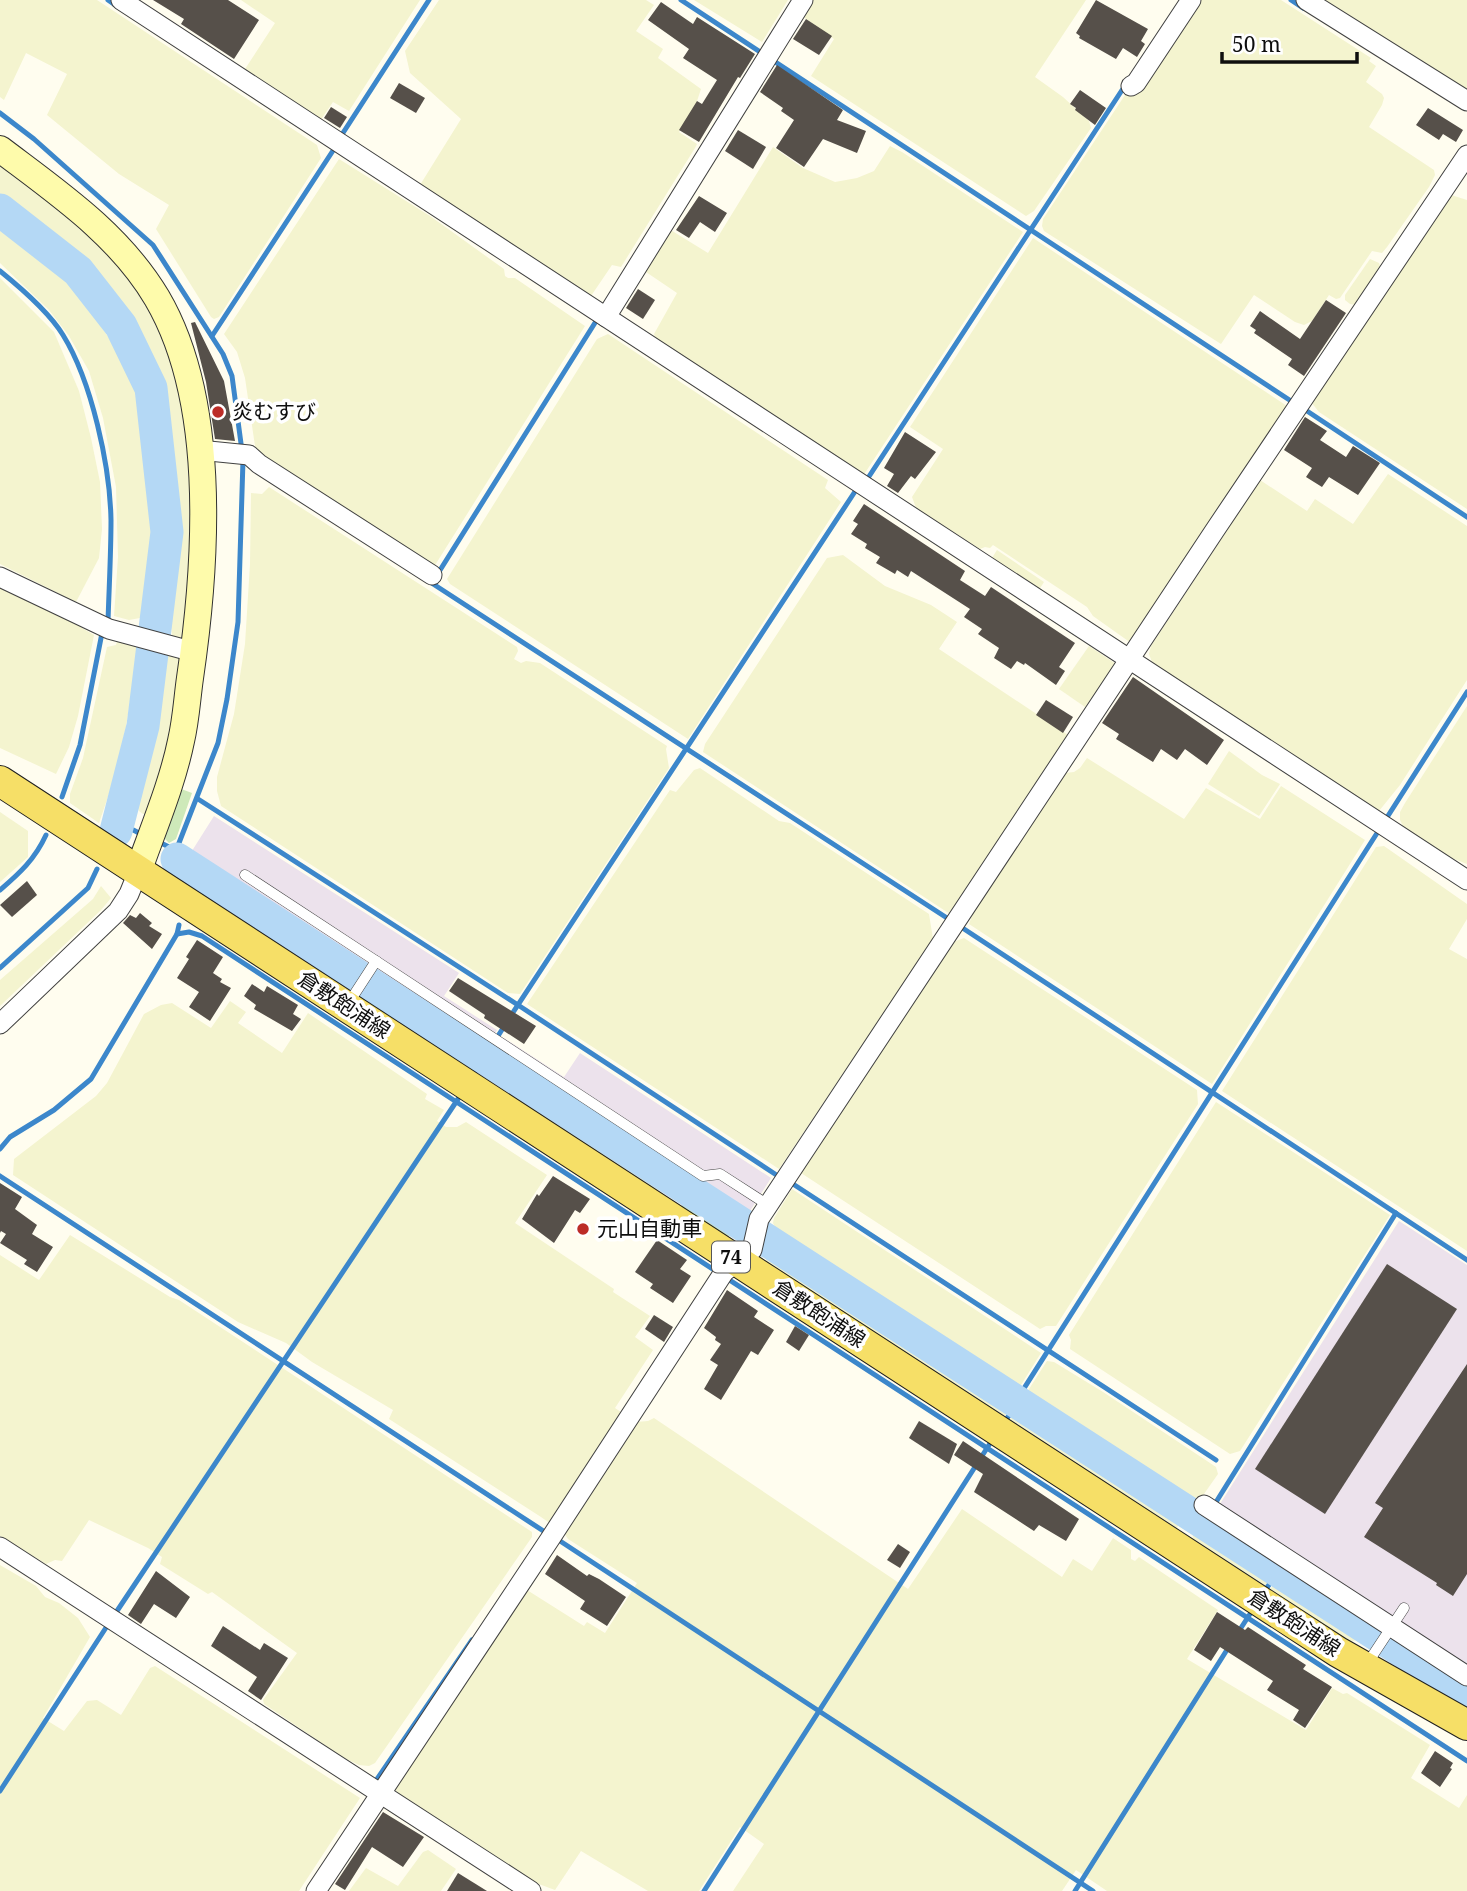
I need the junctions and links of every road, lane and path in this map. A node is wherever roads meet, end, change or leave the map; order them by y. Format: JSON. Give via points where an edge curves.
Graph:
{"nodes":[{"id":1,"x":121,"y":0,"type":"edge"},
{"id":2,"x":803,"y":0,"type":"edge"},
{"id":3,"x":1191,"y":0,"type":"edge"},
{"id":4,"x":1306,"y":0,"type":"edge"},
{"id":5,"x":1131,"y":86,"type":"dead end"},
{"id":6,"x":1467,"y":101,"type":"edge"},
{"id":7,"x":0,"y":149,"type":"edge"},
{"id":8,"x":1467,"y":155,"type":"edge"},
{"id":9,"x":606,"y":317,"type":"junction"},
{"id":10,"x":200,"y":450,"type":"junction"},
{"id":11,"x":432,"y":575,"type":"dead end"},
{"id":12,"x":0,"y":577,"type":"edge"},
{"id":13,"x":194,"y":652,"type":"junction"},
{"id":14,"x":1130,"y":659,"type":"junction"},
{"id":15,"x":0,"y":780,"type":"edge"},
{"id":16,"x":138,"y":872,"type":"junction"},
{"id":17,"x":245,"y":875,"type":"dead end"},
{"id":18,"x":1467,"y":880,"type":"edge"},
{"id":19,"x":376,"y":961,"type":"junction"},
{"id":20,"x":353,"y":996,"type":"junction"},
{"id":21,"x":0,"y":1024,"type":"edge"},
{"id":22,"x":768,"y":1205,"type":"junction"},
{"id":23,"x":738,"y":1256,"type":"junction"},
{"id":24,"x":1209,"y":1508,"type":"dead end"},
{"id":25,"x":0,"y":1547,"type":"edge"},
{"id":26,"x":1404,"y":1608,"type":"dead end"},
{"id":27,"x":1389,"y":1630,"type":"junction"},
{"id":28,"x":1372,"y":1657,"type":"junction"},
{"id":29,"x":1467,"y":1676,"type":"edge"},
{"id":30,"x":1467,"y":1725,"type":"edge"},
{"id":31,"x":376,"y":1794,"type":"junction"},
{"id":32,"x":316,"y":1891,"type":"edge"},
{"id":33,"x":531,"y":1891,"type":"edge"}],
"edges":[{"from":1,"to":9,"type":"street"},
{"from":2,"to":9,"type":"street"},
{"from":3,"to":5,"type":"street"},
{"from":4,"to":6,"type":"street"},
{"from":7,"to":10,"type":"street","via":[[95,223],[156,296],[185,360]]},
{"from":8,"to":14,"type":"street"},
{"from":9,"to":14,"type":"street"},
{"from":10,"to":11,"type":"street","via":[[242,454]]},
{"from":10,"to":13,"type":"street","via":[[204,553]]},
{"from":12,"to":13,"type":"street","via":[[100,625]]},
{"from":13,"to":16,"type":"street","via":[[181,741]]},
{"from":14,"to":18,"type":"street"},
{"from":14,"to":22,"type":"street"},
{"from":15,"to":16,"type":"main road","name":"倉敷飽浦線","number":"74"},
{"from":16,"to":20,"type":"main road","name":"倉敷飽浦線","number":"74"},
{"from":16,"to":21,"type":"street","via":[[118,911]]},
{"from":17,"to":19,"type":"lane"},
{"from":19,"to":20,"type":"lane"},
{"from":19,"to":22,"type":"lane","via":[[703,1176],[720,1174]]},
{"from":20,"to":23,"type":"main road","name":"倉敷飽浦線","number":"74"},
{"from":22,"to":23,"type":"street"},
{"from":23,"to":28,"type":"main road","name":"倉敷飽浦線","number":"74","via":[[1315,1637]]},
{"from":23,"to":31,"type":"street"},
{"from":24,"to":27,"type":"street"},
{"from":25,"to":31,"type":"street"},
{"from":26,"to":27,"type":"lane"},
{"from":27,"to":28,"type":"lane"},
{"from":27,"to":29,"type":"street"},
{"from":28,"to":30,"type":"main road","name":"倉敷飽浦線","number":"74"},
{"from":31,"to":32,"type":"street"},
{"from":31,"to":33,"type":"street"}]}
